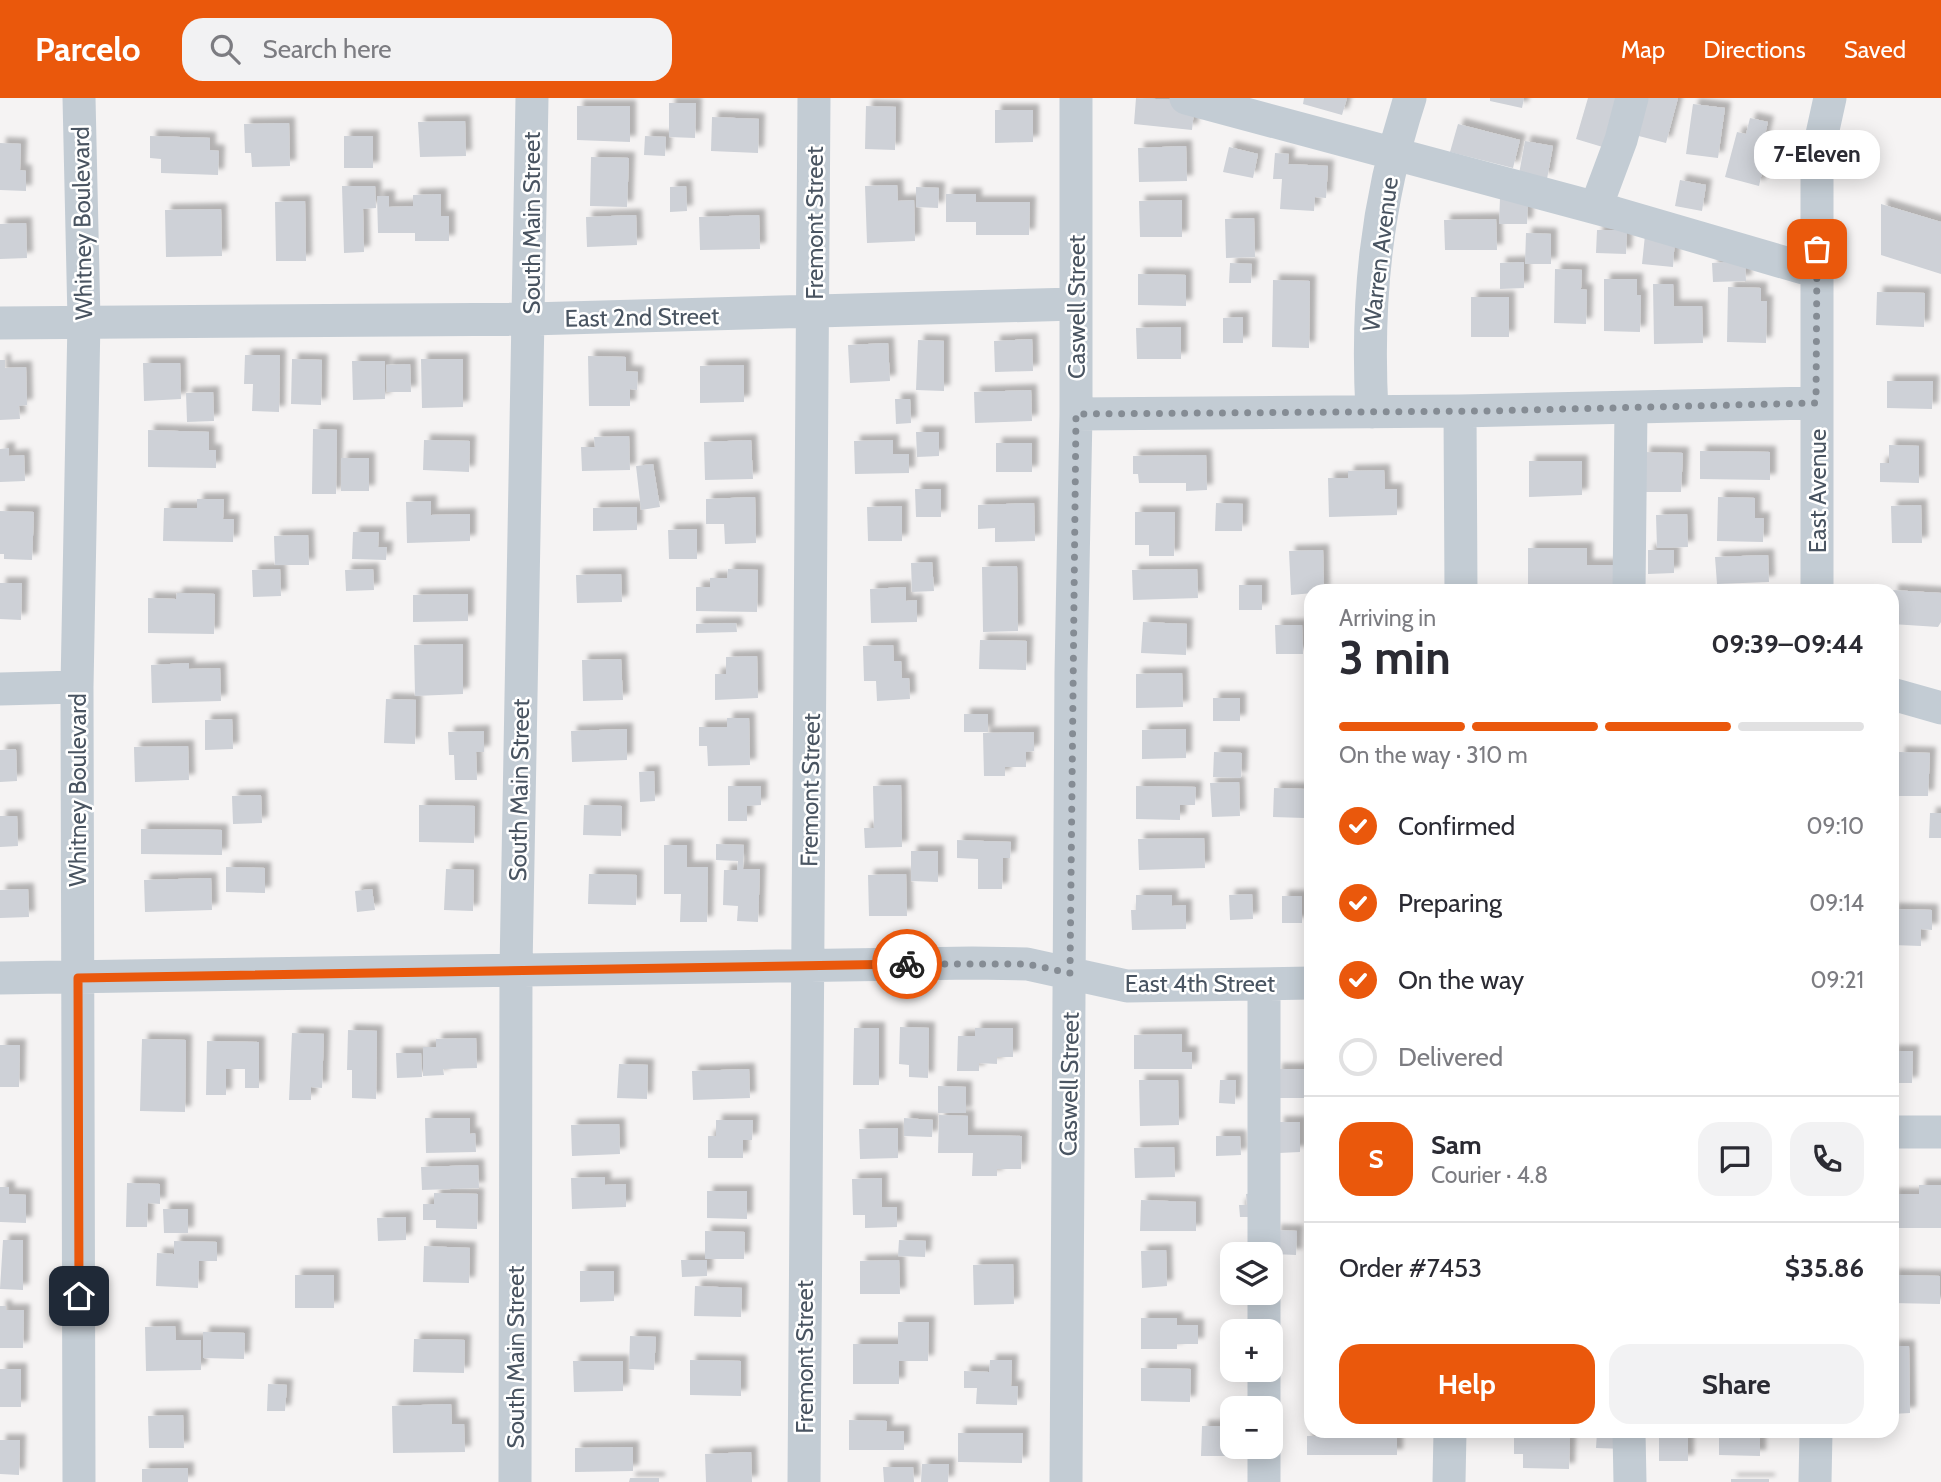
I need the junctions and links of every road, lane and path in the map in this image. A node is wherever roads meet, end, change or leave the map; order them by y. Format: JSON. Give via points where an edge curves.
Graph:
{"nodes":[{"id":1,"x":79,"y":98,"type":"edge"},
{"id":2,"x":532,"y":98,"type":"edge"},
{"id":3,"x":814,"y":98,"type":"edge"},
{"id":4,"x":1076,"y":98,"type":"edge"},
{"id":5,"x":1186,"y":98,"type":"edge"},
{"id":6,"x":1410,"y":98,"type":"edge"},
{"id":7,"x":1632,"y":98,"type":"edge"},
{"id":8,"x":1830,"y":98,"type":"edge"},
{"id":9,"x":1394,"y":152,"type":"junction"},
{"id":10,"x":1596,"y":207,"type":"junction"},
{"id":11,"x":1817,"y":272,"type":"junction"},
{"id":12,"x":1074,"y":304,"type":"junction"},
{"id":13,"x":813,"y":313,"type":"junction"},
{"id":14,"x":530,"y":319,"type":"junction"},
{"id":15,"x":84,"y":320,"type":"junction"},
{"id":16,"x":0,"y":323,"type":"edge"},
{"id":17,"x":1816,"y":403,"type":"junction"},
{"id":18,"x":1631,"y":408,"type":"junction"},
{"id":19,"x":1461,"y":411,"type":"junction"},
{"id":20,"x":1372,"y":412,"type":"junction"},
{"id":21,"x":1076,"y":414,"type":"junction"},
{"id":22,"x":1461,"y":584,"type":"edge"},
{"id":23,"x":1629,"y":584,"type":"edge"},
{"id":24,"x":1817,"y":584,"type":"edge"},
{"id":25,"x":77,"y":687,"type":"junction"},
{"id":26,"x":0,"y":689,"type":"edge"},
{"id":27,"x":1899,"y":696,"type":"edge"},
{"id":28,"x":1941,"y":708,"type":"edge"},
{"id":29,"x":807,"y":966,"type":"junction"},
{"id":30,"x":516,"y":969,"type":"junction"},
{"id":31,"x":1070,"y":973,"type":"junction"},
{"id":32,"x":0,"y":978,"type":"edge"},
{"id":33,"x":78,"y":978,"type":"junction"},
{"id":34,"x":1304,"y":983,"type":"edge"},
{"id":35,"x":1264,"y":985,"type":"junction"},
{"id":36,"x":1899,"y":1132,"type":"edge"},
{"id":37,"x":1941,"y":1132,"type":"edge"},
{"id":38,"x":1264,"y":1242,"type":"edge"},
{"id":39,"x":1450,"y":1438,"type":"edge"},
{"id":40,"x":1629,"y":1438,"type":"edge"},
{"id":41,"x":1816,"y":1438,"type":"edge"},
{"id":42,"x":1264,"y":1459,"type":"edge"},
{"id":43,"x":79,"y":1482,"type":"edge"},
{"id":44,"x":515,"y":1482,"type":"edge"},
{"id":45,"x":804,"y":1482,"type":"edge"},
{"id":46,"x":1066,"y":1482,"type":"edge"},
{"id":47,"x":1264,"y":1482,"type":"edge"},
{"id":48,"x":1449,"y":1482,"type":"edge"},
{"id":49,"x":1630,"y":1482,"type":"edge"},
{"id":50,"x":1815,"y":1482,"type":"edge"}],
"edges":[{"from":1,"to":15,"type":"street","name":"Whitney Boulevard"},
{"from":2,"to":14,"type":"street","name":"South Main Street"},
{"from":3,"to":13,"type":"street","name":"Fremont Street"},
{"from":4,"to":12,"type":"street","name":"Caswell Street"},
{"from":5,"to":9,"type":"street"},
{"from":6,"to":9,"type":"street","name":"Warren Avenue"},
{"from":7,"to":10,"type":"street"},
{"from":8,"to":11,"type":"street","name":"East Avenue","via":[[1817,158]]},
{"from":9,"to":10,"type":"street"},
{"from":9,"to":20,"type":"street","name":"Warren Avenue","via":[[1369,304]]},
{"from":10,"to":11,"type":"street"},
{"from":11,"to":17,"type":"street","name":"East Avenue"},
{"from":12,"to":13,"type":"street","name":"East 2nd Street"},
{"from":12,"to":21,"type":"street","name":"Caswell Street"},
{"from":13,"to":14,"type":"street","name":"East 2nd Street"},
{"from":13,"to":29,"type":"street","name":"Fremont Street"},
{"from":14,"to":15,"type":"street","name":"East 2nd Street"},
{"from":14,"to":30,"type":"street","name":"South Main Street"},
{"from":15,"to":16,"type":"street","name":"East 2nd Street"},
{"from":15,"to":25,"type":"street","name":"Whitney Boulevard"},
{"from":17,"to":18,"type":"street"},
{"from":17,"to":24,"type":"street","name":"East Avenue"},
{"from":18,"to":19,"type":"street"},
{"from":18,"to":23,"type":"street"},
{"from":19,"to":20,"type":"street"},
{"from":19,"to":22,"type":"street"},
{"from":20,"to":21,"type":"street"},
{"from":21,"to":31,"type":"street","name":"Caswell Street"},
{"from":25,"to":26,"type":"street"},
{"from":25,"to":33,"type":"street","name":"Whitney Boulevard"},
{"from":27,"to":28,"type":"street"},
{"from":29,"to":30,"type":"street","name":"East 4th Street"},
{"from":29,"to":31,"type":"street","name":"East 4th Street","via":[[1027,964]]},
{"from":29,"to":45,"type":"street","name":"Fremont Street"},
{"from":30,"to":33,"type":"street","name":"East 4th Street"},
{"from":30,"to":44,"type":"street","name":"South Main Street"},
{"from":31,"to":35,"type":"street","name":"East 4th Street","via":[[1127,986]]},
{"from":31,"to":46,"type":"street","name":"Caswell Street"},
{"from":32,"to":33,"type":"street","name":"East 4th Street"},
{"from":33,"to":43,"type":"street","name":"Whitney Boulevard"},
{"from":34,"to":35,"type":"street","name":"East 4th Street"},
{"from":35,"to":38,"type":"street"},
{"from":36,"to":37,"type":"street"},
{"from":39,"to":48,"type":"street"},
{"from":40,"to":49,"type":"street"},
{"from":41,"to":50,"type":"street"},
{"from":42,"to":47,"type":"street"}]}
